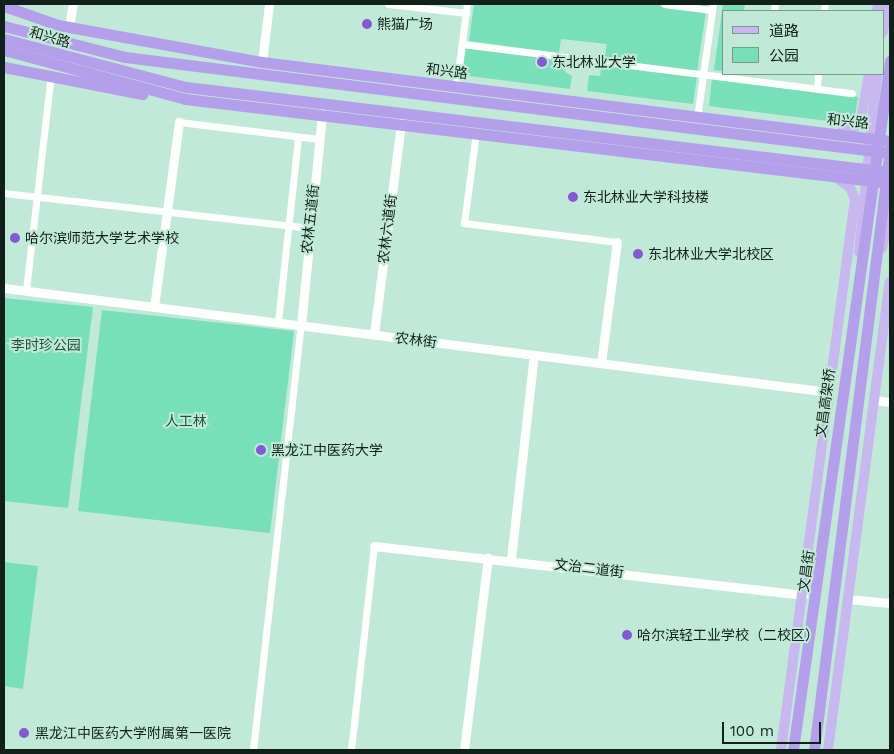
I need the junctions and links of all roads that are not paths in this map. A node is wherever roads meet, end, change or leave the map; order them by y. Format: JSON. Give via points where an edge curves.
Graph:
{"nodes":[{"id":1,"x":73,"y":4,"type":"edge"},
{"id":2,"x":269,"y":4,"type":"edge"},
{"id":3,"x":388,"y":4,"type":"edge"},
{"id":4,"x":467,"y":4,"type":"edge"},
{"id":5,"x":664,"y":4,"type":"edge"},
{"id":6,"x":887,"y":4,"type":"edge"},
{"id":7,"x":9,"y":6,"type":"edge"},
{"id":8,"x":428,"y":6,"type":"edge"},
{"id":9,"x":712,"y":7,"type":"edge"},
{"id":10,"x":466,"y":13,"type":"junction"},
{"id":11,"x":884,"y":25,"type":"edge"},
{"id":12,"x":4,"y":26,"type":"edge"},
{"id":13,"x":69,"y":28,"type":"junction"},
{"id":14,"x":4,"y":39,"type":"edge"},
{"id":15,"x":462,"y":44,"type":"junction"},
{"id":16,"x":4,"y":50,"type":"edge"},
{"id":17,"x":155,"y":61,"type":"junction"},
{"id":18,"x":890,"y":61,"type":"edge"},
{"id":19,"x":267,"y":63,"type":"junction"},
{"id":20,"x":4,"y":68,"type":"edge"},
{"id":21,"x":51,"y":75,"type":"junction"},
{"id":22,"x":703,"y":75,"type":"junction"},
{"id":23,"x":818,"y":75,"type":"edge"},
{"id":24,"x":869,"y":75,"type":"edge"},
{"id":25,"x":877,"y":75,"type":"edge"},
{"id":26,"x":186,"y":87,"type":"junction"},
{"id":27,"x":456,"y":87,"type":"junction"},
{"id":28,"x":867,"y":87,"type":"junction"},
{"id":29,"x":817,"y":89,"type":"junction"},
{"id":30,"x":852,"y":94,"type":"dead end"},
{"id":31,"x":185,"y":99,"type":"junction"},
{"id":32,"x":255,"y":106,"type":"junction"},
{"id":33,"x":890,"y":110,"type":"edge"},
{"id":34,"x":322,"y":113,"type":"junction"},
{"id":35,"x":698,"y":118,"type":"junction"},
{"id":36,"x":179,"y":122,"type":"joint"},
{"id":37,"x":401,"y":123,"type":"junction"},
{"id":38,"x":476,"y":132,"type":"junction"},
{"id":39,"x":840,"y":136,"type":"junction"},
{"id":40,"x":298,"y":137,"type":"junction"},
{"id":41,"x":319,"y":139,"type":"junction"},
{"id":42,"x":890,"y":140,"type":"edge"},
{"id":43,"x":890,"y":147,"type":"edge"},
{"id":44,"x":890,"y":153,"type":"edge"},
{"id":45,"x":890,"y":172,"type":"edge"},
{"id":46,"x":829,"y":175,"type":"junction"},
{"id":47,"x":890,"y":183,"type":"edge"},
{"id":48,"x":4,"y":193,"type":"edge"},
{"id":49,"x":36,"y":196,"type":"junction"},
{"id":50,"x":890,"y":210,"type":"edge"},
{"id":51,"x":167,"y":211,"type":"junction"},
{"id":52,"x":890,"y":222,"type":"edge"},
{"id":53,"x":288,"y":225,"type":"junction"},
{"id":54,"x":309,"y":228,"type":"junction"},
{"id":55,"x":851,"y":232,"type":"junction"},
{"id":56,"x":617,"y":242,"type":"joint"},
{"id":57,"x":890,"y":282,"type":"edge"},
{"id":58,"x":4,"y":288,"type":"edge"},
{"id":59,"x":26,"y":290,"type":"junction"},
{"id":60,"x":856,"y":290,"type":"junction"},
{"id":61,"x":873,"y":290,"type":"junction"},
{"id":62,"x":154,"y":306,"type":"junction"},
{"id":63,"x":278,"y":322,"type":"junction"},
{"id":64,"x":301,"y":325,"type":"junction"},
{"id":65,"x":374,"y":334,"type":"junction"},
{"id":66,"x":534,"y":355,"type":"junction"},
{"id":67,"x":601,"y":363,"type":"junction"},
{"id":68,"x":829,"y":392,"type":"junction"},
{"id":69,"x":874,"y":400,"type":"junction"},
{"id":70,"x":890,"y":402,"type":"edge"},
{"id":71,"x":832,"y":466,"type":"junction"},
{"id":72,"x":849,"y":468,"type":"junction"},
{"id":73,"x":813,"y":514,"type":"junction"},
{"id":74,"x":857,"y":519,"type":"junction"},
{"id":75,"x":374,"y":546,"type":"joint"},
{"id":76,"x":488,"y":557,"type":"junction"},
{"id":77,"x":511,"y":559,"type":"junction"},
{"id":78,"x":802,"y":595,"type":"junction"},
{"id":79,"x":848,"y":599,"type":"junction"},
{"id":80,"x":890,"y":603,"type":"edge"},
{"id":81,"x":253,"y":750,"type":"edge"},
{"id":82,"x":351,"y":750,"type":"edge"},
{"id":83,"x":464,"y":750,"type":"edge"},
{"id":84,"x":781,"y":750,"type":"edge"},
{"id":85,"x":793,"y":750,"type":"edge"},
{"id":86,"x":814,"y":750,"type":"edge"},
{"id":87,"x":828,"y":750,"type":"edge"}],
"edges":[{"from":1,"to":13,"type":"street"},
{"from":2,"to":19,"type":"street"},
{"from":3,"to":8,"type":"street"},
{"from":4,"to":10,"type":"street"},
{"from":5,"to":9,"type":"street"},
{"from":6,"to":11,"type":"main road"},
{"from":7,"to":13,"type":"highway","name":"和兴路"},
{"from":8,"to":10,"type":"street"},
{"from":9,"to":22,"type":"street"},
{"from":10,"to":15,"type":"street"},
{"from":12,"to":17,"type":"highway","via":[[125,57]]},
{"from":13,"to":19,"type":"highway","name":"和兴路"},
{"from":14,"to":26,"type":"highway","name":"和兴路"},
{"from":15,"to":22,"type":"street"},
{"from":15,"to":27,"type":"street"},
{"from":16,"to":31,"type":"highway","name":"和兴路"},
{"from":17,"to":19,"type":"highway"},
{"from":17,"to":44,"type":"highway"},
{"from":18,"to":60,"type":"highway","name":"文昌高架桥"},
{"from":19,"to":27,"type":"highway","name":"和兴路"},
{"from":20,"to":21,"type":"highway","name":"和兴路"},
{"from":21,"to":31,"type":"highway","name":"和兴路","via":[[116,91]]},
{"from":21,"to":49,"type":"street"},
{"from":22,"to":29,"type":"street"},
{"from":22,"to":35,"type":"street"},
{"from":23,"to":29,"type":"street"},
{"from":24,"to":28,"type":"main road"},
{"from":25,"to":60,"type":"main road"},
{"from":26,"to":32,"type":"highway"},
{"from":26,"to":45,"type":"highway","name":"和兴路"},
{"from":27,"to":35,"type":"highway","name":"和兴路"},
{"from":28,"to":33,"type":"main road","via":[[874,104]]},
{"from":28,"to":39,"type":"main road","via":[[860,125]]},
{"from":29,"to":30,"type":"street"},
{"from":31,"to":32,"type":"highway","name":"和兴路"},
{"from":32,"to":34,"type":"highway","name":"和兴路"},
{"from":34,"to":37,"type":"highway","name":"和兴路"},
{"from":34,"to":41,"type":"street","name":"农林五道街"},
{"from":35,"to":39,"type":"highway","name":"和兴路"},
{"from":36,"to":40,"type":"street"},
{"from":36,"to":51,"type":"street"},
{"from":37,"to":38,"type":"highway","name":"和兴路"},
{"from":37,"to":65,"type":"street","name":"农林六道街"},
{"from":38,"to":46,"type":"highway","name":"和兴路"},
{"from":38,"to":56,"type":"street","via":[[464,223]]},
{"from":39,"to":42,"type":"highway","name":"和兴路"},
{"from":39,"to":43,"type":"highway"},
{"from":40,"to":41,"type":"street"},
{"from":40,"to":53,"type":"street"},
{"from":41,"to":54,"type":"street","name":"农林五道街"},
{"from":43,"to":61,"type":"highway"},
{"from":46,"to":47,"type":"highway","name":"和兴路"},
{"from":46,"to":55,"type":"main road","name":"文昌街","via":[[853,190]]},
{"from":48,"to":49,"type":"street"},
{"from":49,"to":51,"type":"street"},
{"from":49,"to":59,"type":"street"},
{"from":50,"to":61,"type":"main road"},
{"from":51,"to":53,"type":"street"},
{"from":51,"to":62,"type":"street"},
{"from":52,"to":55,"type":"main road","via":[[865,217]]},
{"from":53,"to":54,"type":"street"},
{"from":53,"to":63,"type":"street"},
{"from":54,"to":64,"type":"street","name":"农林五道街"},
{"from":55,"to":68,"type":"main road","name":"文昌街"},
{"from":56,"to":67,"type":"street"},
{"from":57,"to":69,"type":"main road"},
{"from":58,"to":59,"type":"street","name":"农林街"},
{"from":59,"to":62,"type":"street","name":"农林街"},
{"from":60,"to":71,"type":"highway","name":"文昌高架桥"},
{"from":61,"to":72,"type":"highway"},
{"from":62,"to":63,"type":"street","name":"农林街"},
{"from":63,"to":64,"type":"street","name":"农林街"},
{"from":64,"to":65,"type":"street","name":"农林街"},
{"from":64,"to":81,"type":"street"},
{"from":65,"to":66,"type":"street","name":"农林街"},
{"from":66,"to":67,"type":"street","name":"农林街"},
{"from":66,"to":77,"type":"street"},
{"from":67,"to":68,"type":"street","name":"农林街"},
{"from":68,"to":73,"type":"main road","name":"文昌街"},
{"from":69,"to":70,"type":"street"},
{"from":69,"to":74,"type":"main road"},
{"from":71,"to":73,"type":"main road"},
{"from":71,"to":85,"type":"highway","name":"文昌高架桥"},
{"from":72,"to":74,"type":"main road"},
{"from":72,"to":86,"type":"highway"},
{"from":73,"to":78,"type":"main road","name":"文昌街"},
{"from":74,"to":79,"type":"main road"},
{"from":75,"to":76,"type":"street","name":"文治二道街"},
{"from":75,"to":82,"type":"street"},
{"from":76,"to":77,"type":"street","name":"文治二道街"},
{"from":76,"to":83,"type":"street"},
{"from":77,"to":78,"type":"street","name":"文治二道街"},
{"from":78,"to":84,"type":"main road","name":"文昌街"},
{"from":79,"to":80,"type":"street"},
{"from":79,"to":87,"type":"main road"}]}
